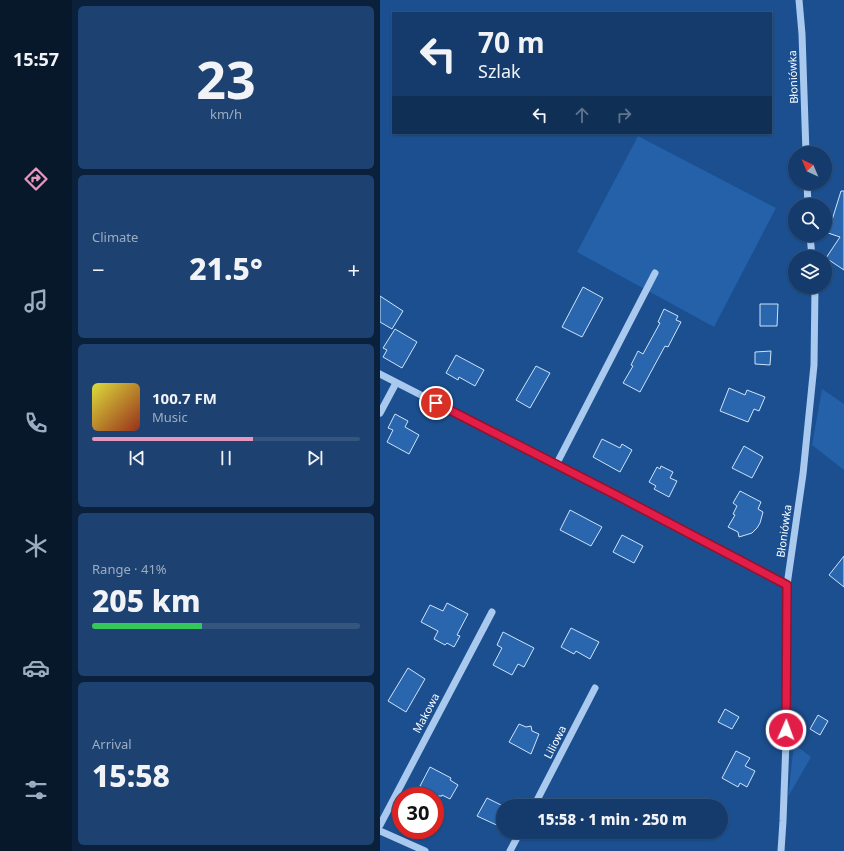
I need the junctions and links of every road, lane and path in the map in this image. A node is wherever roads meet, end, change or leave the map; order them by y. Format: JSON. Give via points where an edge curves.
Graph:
{"nodes":[{"id":1,"x":799,"y":0,"type":"edge"},
{"id":2,"x":806,"y":146,"type":"edge"},
{"id":3,"x":655,"y":273,"type":"dead end"},
{"id":4,"x":815,"y":294,"type":"edge"},
{"id":5,"x":380,"y":374,"type":"edge"},
{"id":6,"x":396,"y":383,"type":"junction"},
{"id":7,"x":380,"y":413,"type":"edge"},
{"id":8,"x":556,"y":465,"type":"junction"},
{"id":9,"x":787,"y":585,"type":"junction"},
{"id":10,"x":492,"y":612,"type":"dead end"},
{"id":11,"x":595,"y":688,"type":"dead end"},
{"id":12,"x":538,"y":799,"type":"edge"},
{"id":13,"x":380,"y":825,"type":"edge"},
{"id":14,"x":380,"y":831,"type":"edge"},
{"id":15,"x":516,"y":839,"type":"edge"},
{"id":16,"x":425,"y":851,"type":"edge"},
{"id":17,"x":510,"y":851,"type":"edge"},
{"id":18,"x":780,"y":851,"type":"edge"}],
"edges":[{"from":1,"to":2,"type":"street","name":"Błoniówka"},
{"from":3,"to":8,"type":"street"},
{"from":4,"to":9,"type":"street","name":"Błoniówka","via":[[814,365],[803,474]]},
{"from":5,"to":6,"type":"street"},
{"from":6,"to":7,"type":"street"},
{"from":6,"to":8,"type":"street"},
{"from":8,"to":9,"type":"street"},
{"from":9,"to":18,"type":"street","name":"Błoniówka","via":[[787,716]]},
{"from":10,"to":13,"type":"street","name":"Makowa"},
{"from":11,"to":12,"type":"street","name":"Liliowa"},
{"from":14,"to":16,"type":"street"},
{"from":15,"to":17,"type":"street"}]}
